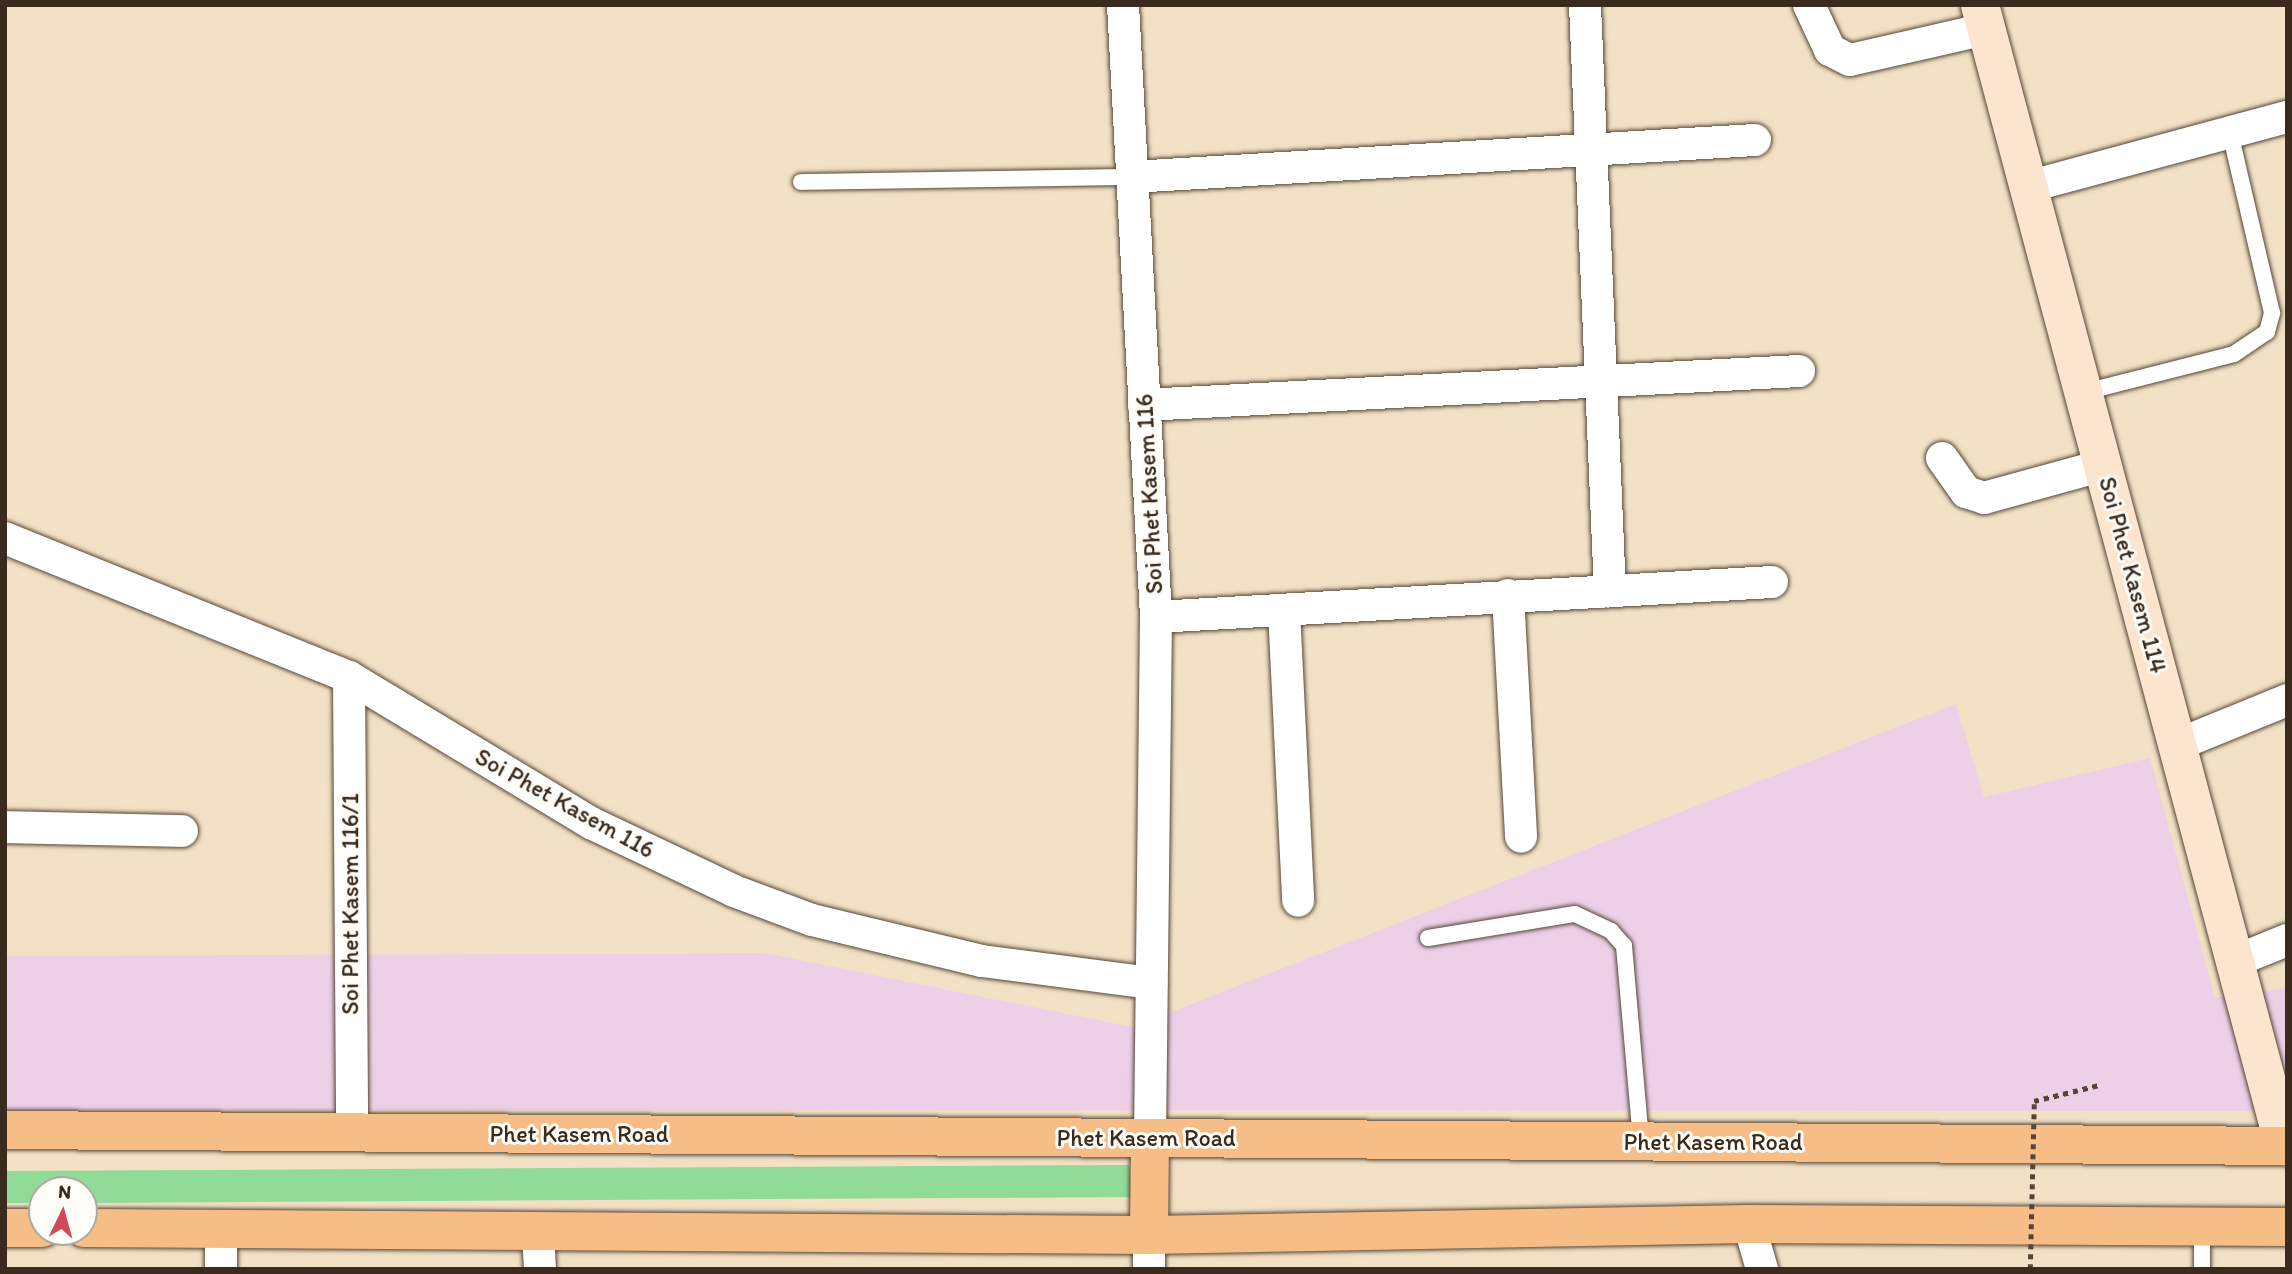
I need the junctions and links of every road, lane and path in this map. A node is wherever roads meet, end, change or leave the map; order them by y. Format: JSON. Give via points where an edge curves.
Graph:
{"nodes":[{"id":1,"x":1124,"y":5,"type":"edge"},
{"id":2,"x":1585,"y":5,"type":"edge"},
{"id":3,"x":1809,"y":5,"type":"edge"},
{"id":4,"x":1983,"y":17,"type":"edge"},
{"id":5,"x":2287,"y":117,"type":"edge"},
{"id":6,"x":2230,"y":133,"type":"junction"},
{"id":7,"x":1755,"y":140,"type":"dead end"},
{"id":8,"x":1586,"y":150,"type":"junction"},
{"id":9,"x":1132,"y":177,"type":"junction"},
{"id":10,"x":801,"y":182,"type":"dead end"},
{"id":11,"x":2031,"y":186,"type":"junction"},
{"id":12,"x":1799,"y":371,"type":"dead end"},
{"id":13,"x":1597,"y":382,"type":"junction"},
{"id":14,"x":2085,"y":392,"type":"junction"},
{"id":15,"x":1144,"y":405,"type":"junction"},
{"id":16,"x":1942,"y":458,"type":"dead end"},
{"id":17,"x":2104,"y":465,"type":"junction"},
{"id":18,"x":5,"y":538,"type":"edge"},
{"id":19,"x":1772,"y":582,"type":"dead end"},
{"id":20,"x":1610,"y":591,"type":"junction"},
{"id":21,"x":1508,"y":595,"type":"junction"},
{"id":22,"x":1284,"y":610,"type":"junction"},
{"id":23,"x":1156,"y":617,"type":"junction"},
{"id":24,"x":349,"y":677,"type":"junction"},
{"id":25,"x":2287,"y":700,"type":"edge"},
{"id":26,"x":2177,"y":745,"type":"junction"},
{"id":27,"x":5,"y":827,"type":"edge"},
{"id":28,"x":182,"y":831,"type":"dead end"},
{"id":29,"x":1521,"y":838,"type":"dead end"},
{"id":30,"x":1298,"y":901,"type":"dead end"},
{"id":31,"x":1428,"y":938,"type":"dead end"},
{"id":32,"x":2287,"y":940,"type":"edge"},
{"id":33,"x":2233,"y":962,"type":"junction"},
{"id":34,"x":1152,"y":984,"type":"junction"},
{"id":35,"x":2099,"y":1085,"type":"dead end"},
{"id":36,"x":5,"y":1130,"type":"edge"},
{"id":37,"x":352,"y":1132,"type":"junction"},
{"id":38,"x":1150,"y":1138,"type":"junction"},
{"id":39,"x":1641,"y":1141,"type":"junction"},
{"id":40,"x":2285,"y":1146,"type":"edge"},
{"id":41,"x":1749,"y":1224,"type":"junction"},
{"id":42,"x":221,"y":1227,"type":"junction"},
{"id":43,"x":2202,"y":1227,"type":"junction"},
{"id":44,"x":2287,"y":1227,"type":"edge"},
{"id":45,"x":5,"y":1228,"type":"edge"},
{"id":46,"x":28,"y":1228,"type":"edge"},
{"id":47,"x":98,"y":1228,"type":"edge"},
{"id":48,"x":539,"y":1250,"type":"edge"},
{"id":49,"x":1149,"y":1252,"type":"edge"},
{"id":50,"x":221,"y":1269,"type":"edge"},
{"id":51,"x":1762,"y":1269,"type":"edge"},
{"id":52,"x":2030,"y":1269,"type":"edge"},
{"id":53,"x":2202,"y":1269,"type":"edge"}],
"edges":[{"from":1,"to":9,"type":"street","name":"Soi Phet Kasem 116"},
{"from":2,"to":8,"type":"street"},
{"from":3,"to":4,"type":"street","via":[[1830,50],[1850,60]]},
{"from":4,"to":11,"type":"street","name":"Soi Phet Kasem 114"},
{"from":5,"to":6,"type":"street"},
{"from":6,"to":11,"type":"street"},
{"from":6,"to":14,"type":"lane","via":[[2272,313],[2267,332],[2234,354]]},
{"from":7,"to":8,"type":"street"},
{"from":8,"to":9,"type":"street"},
{"from":8,"to":13,"type":"street"},
{"from":9,"to":10,"type":"lane"},
{"from":9,"to":15,"type":"street","name":"Soi Phet Kasem 116"},
{"from":11,"to":14,"type":"street","name":"Soi Phet Kasem 114"},
{"from":12,"to":13,"type":"street"},
{"from":13,"to":15,"type":"street"},
{"from":13,"to":20,"type":"street"},
{"from":14,"to":17,"type":"street","name":"Soi Phet Kasem 114"},
{"from":15,"to":23,"type":"street","name":"Soi Phet Kasem 116"},
{"from":16,"to":17,"type":"street","via":[[1966,492],[1984,498]]},
{"from":17,"to":26,"type":"street","name":"Soi Phet Kasem 114"},
{"from":18,"to":24,"type":"street","name":"Soi Phet Kasem 116"},
{"from":19,"to":20,"type":"street"},
{"from":20,"to":21,"type":"street"},
{"from":21,"to":22,"type":"street"},
{"from":21,"to":29,"type":"street"},
{"from":22,"to":23,"type":"street"},
{"from":22,"to":30,"type":"street"},
{"from":23,"to":34,"type":"street","name":"Soi Phet Kasem 116"},
{"from":24,"to":34,"type":"street","name":"Soi Phet Kasem 116","via":[[591,823],[734,891],[812,920],[982,961]]},
{"from":24,"to":37,"type":"street","name":"Soi Phet Kasem 116/1"},
{"from":25,"to":26,"type":"street"},
{"from":26,"to":33,"type":"street","name":"Soi Phet Kasem 114"},
{"from":27,"to":28,"type":"street"},
{"from":31,"to":39,"type":"lane","via":[[1575,914],[1611,931],[1624,946]]},
{"from":32,"to":33,"type":"street"},
{"from":33,"to":40,"type":"street","name":"Soi Phet Kasem 114"},
{"from":34,"to":38,"type":"street","name":"Soi Phet Kasem 116"},
{"from":35,"to":52,"type":"path","bridge":true,"via":[[2034,1101]]},
{"from":36,"to":37,"type":"main road","name":"Phet Kasem Road"},
{"from":37,"to":38,"type":"main road","name":"Phet Kasem Road"},
{"from":38,"to":39,"type":"main road","name":"Phet Kasem Road"},
{"from":38,"to":49,"type":"main road"},
{"from":39,"to":40,"type":"main road","name":"Phet Kasem Road"},
{"from":41,"to":43,"type":"main road"},
{"from":41,"to":49,"type":"main road"},
{"from":41,"to":51,"type":"street"},
{"from":42,"to":47,"type":"main road"},
{"from":42,"to":48,"type":"main road"},
{"from":42,"to":50,"type":"street"},
{"from":43,"to":44,"type":"main road"},
{"from":43,"to":53,"type":"lane"},
{"from":45,"to":46,"type":"main road"},
{"from":48,"to":49,"type":"main road"}]}
